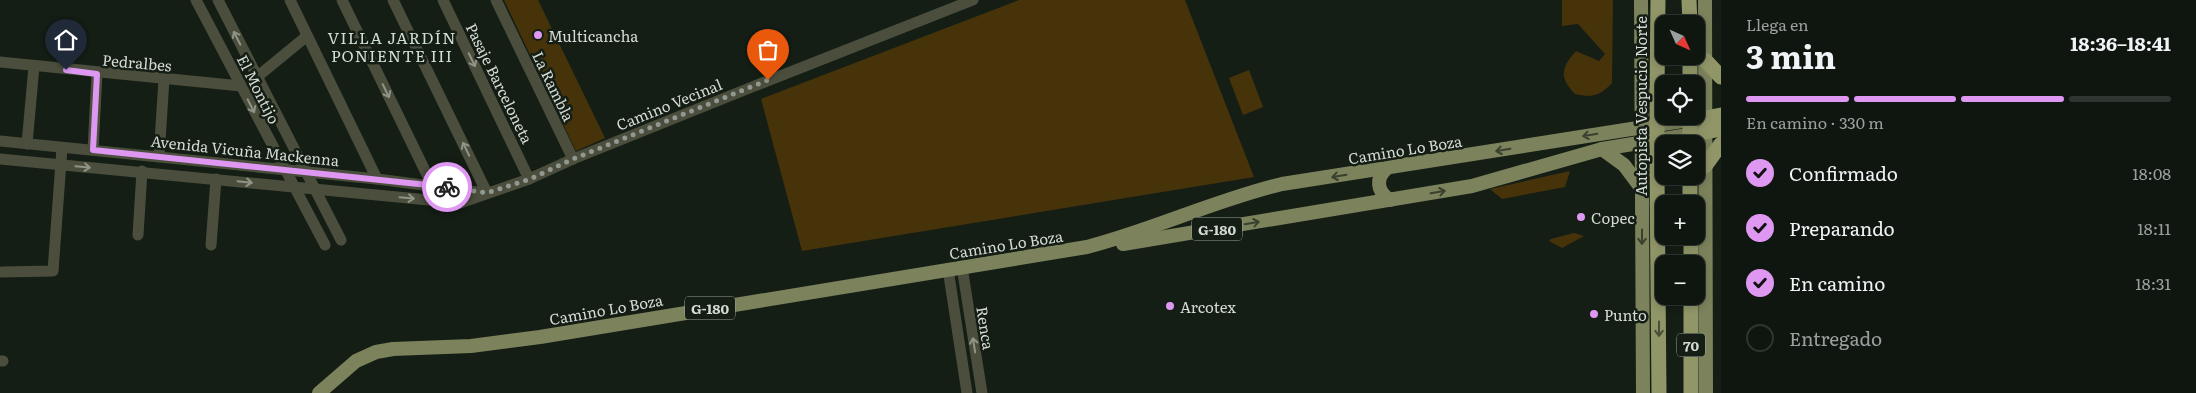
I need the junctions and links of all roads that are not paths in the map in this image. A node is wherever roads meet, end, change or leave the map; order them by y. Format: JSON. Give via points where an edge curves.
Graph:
{"nodes":[{"id":1,"x":196,"y":0,"type":"edge"},
{"id":2,"x":290,"y":0,"type":"edge"},
{"id":3,"x":342,"y":0,"type":"edge"},
{"id":4,"x":392,"y":0,"type":"edge"},
{"id":5,"x":443,"y":0,"type":"edge"},
{"id":6,"x":496,"y":0,"type":"edge"},
{"id":7,"x":973,"y":0,"type":"edge"},
{"id":8,"x":1642,"y":0,"type":"edge"},
{"id":9,"x":1658,"y":0,"type":"edge"},
{"id":10,"x":1689,"y":0,"type":"edge"},
{"id":11,"x":1705,"y":0,"type":"edge"},
{"id":12,"x":221,"y":1,"type":"edge"},
{"id":13,"x":202,"y":12,"type":"junction"},
{"id":14,"x":1690,"y":15,"type":"edge"},
{"id":15,"x":1705,"y":15,"type":"edge"},
{"id":16,"x":307,"y":36,"type":"junction"},
{"id":17,"x":1705,"y":60,"type":"edge"},
{"id":18,"x":0,"y":62,"type":"edge"},
{"id":19,"x":34,"y":66,"type":"junction"},
{"id":20,"x":97,"y":74,"type":"junction"},
{"id":21,"x":257,"y":77,"type":"junction"},
{"id":22,"x":1721,"y":77,"type":"edge"},
{"id":23,"x":164,"y":79,"type":"junction"},
{"id":24,"x":241,"y":86,"type":"junction"},
{"id":25,"x":1642,"y":100,"type":"junction"},
{"id":26,"x":1655,"y":104,"type":"edge"},
{"id":27,"x":1721,"y":115,"type":"edge"},
{"id":28,"x":1705,"y":120,"type":"edge"},
{"id":29,"x":1705,"y":124,"type":"edge"},
{"id":30,"x":1656,"y":125,"type":"edge"},
{"id":31,"x":1692,"y":125,"type":"edge"},
{"id":32,"x":1642,"y":126,"type":"junction"},
{"id":33,"x":1721,"y":129,"type":"edge"},
{"id":34,"x":0,"y":141,"type":"edge"},
{"id":35,"x":1642,"y":143,"type":"junction"},
{"id":36,"x":27,"y":144,"type":"junction"},
{"id":37,"x":1721,"y":144,"type":"edge"},
{"id":38,"x":62,"y":148,"type":"junction"},
{"id":39,"x":1602,"y":149,"type":"junction"},
{"id":40,"x":93,"y":150,"type":"junction"},
{"id":41,"x":159,"y":157,"type":"junction"},
{"id":42,"x":0,"y":159,"type":"edge"},
{"id":43,"x":573,"y":159,"type":"junction"},
{"id":44,"x":1705,"y":159,"type":"edge"},
{"id":45,"x":1655,"y":163,"type":"edge"},
{"id":46,"x":61,"y":165,"type":"junction"},
{"id":47,"x":1387,"y":168,"type":"junction"},
{"id":48,"x":284,"y":169,"type":"junction"},
{"id":49,"x":1642,"y":170,"type":"junction"},
{"id":50,"x":306,"y":171,"type":"junction"},
{"id":51,"x":142,"y":172,"type":"junction"},
{"id":52,"x":377,"y":178,"type":"junction"},
{"id":53,"x":216,"y":179,"type":"junction"},
{"id":54,"x":530,"y":179,"type":"junction"},
{"id":55,"x":432,"y":185,"type":"junction"},
{"id":56,"x":1701,"y":185,"type":"edge"},
{"id":57,"x":294,"y":187,"type":"junction"},
{"id":58,"x":1642,"y":189,"type":"junction"},
{"id":59,"x":316,"y":190,"type":"junction"},
{"id":60,"x":487,"y":193,"type":"junction"},
{"id":61,"x":1390,"y":200,"type":"junction"},
{"id":62,"x":138,"y":236,"type":"dead end"},
{"id":63,"x":341,"y":240,"type":"dead end"},
{"id":64,"x":211,"y":245,"type":"dead end"},
{"id":65,"x":325,"y":245,"type":"dead end"},
{"id":66,"x":1087,"y":247,"type":"junction"},
{"id":67,"x":955,"y":268,"type":"junction"},
{"id":68,"x":2,"y":272,"type":"dead end"},
{"id":69,"x":1691,"y":305,"type":"edge"},
{"id":70,"x":977,"y":363,"type":"junction"},
{"id":71,"x":963,"y":365,"type":"junction"},
{"id":72,"x":320,"y":393,"type":"edge"},
{"id":73,"x":967,"y":393,"type":"edge"},
{"id":74,"x":982,"y":393,"type":"edge"},
{"id":75,"x":1643,"y":393,"type":"edge"},
{"id":76,"x":1659,"y":393,"type":"edge"},
{"id":77,"x":1691,"y":393,"type":"edge"},
{"id":78,"x":1706,"y":393,"type":"edge"}],
"edges":[{"from":1,"to":13,"type":"street","name":"El Montijo"},
{"from":2,"to":16,"type":"street"},
{"from":3,"to":55,"type":"street","one_way":true},
{"from":60,"to":4,"type":"street","one_way":true},
{"from":5,"to":54,"type":"street","name":"Pasaje Barceloneta","one_way":true},
{"from":6,"to":43,"type":"street","name":"La Rambla"},
{"from":7,"to":43,"type":"street","name":"Camino Vecinal"},
{"from":8,"to":25,"type":"main road"},
{"from":9,"to":76,"type":"highway","name":"Autopista Vespucio Norte","number":"70","one_way":true,"bridge":true},
{"from":10,"to":14,"type":"highway"},
{"from":11,"to":15,"type":"main road"},
{"from":12,"to":13,"type":"street"},
{"from":21,"to":12,"type":"street","name":"El Montijo","one_way":true},
{"from":13,"to":24,"type":"street","name":"El Montijo"},
{"from":16,"to":21,"type":"street"},
{"from":16,"to":52,"type":"street"},
{"from":17,"to":22,"type":"highway"},
{"from":18,"to":19,"type":"street","name":"Pedralbes"},
{"from":19,"to":20,"type":"street","name":"Pedralbes"},
{"from":19,"to":36,"type":"street"},
{"from":20,"to":23,"type":"street","name":"Pedralbes"},
{"from":20,"to":40,"type":"street"},
{"from":21,"to":50,"type":"street","name":"El Montijo"},
{"from":23,"to":24,"type":"street","name":"Pedralbes"},
{"from":23,"to":41,"type":"street"},
{"from":24,"to":48,"type":"street","name":"El Montijo","one_way":true},
{"from":25,"to":26,"type":"main road"},
{"from":25,"to":32,"type":"main road"},
{"from":27,"to":28,"type":"highway","number":"G-180"},
{"from":29,"to":33,"type":"highway","number":"G-180"},
{"from":30,"to":32,"type":"main road","name":"Camino Lo Boza","number":"G-180"},
{"from":31,"to":35,"type":"main road","name":"Camino Lo Boza","number":"G-180"},
{"from":32,"to":35,"type":"main road"},
{"from":32,"to":47,"type":"main road","name":"Camino Lo Boza","number":"G-180","one_way":true},
{"from":34,"to":36,"type":"street","name":"Avenida Vicuña Mackenna"},
{"from":35,"to":39,"type":"main road","name":"Camino Lo Boza","number":"G-180"},
{"from":35,"to":49,"type":"main road"},
{"from":36,"to":38,"type":"street","name":"Avenida Vicuña Mackenna"},
{"from":37,"to":44,"type":"highway"},
{"from":38,"to":40,"type":"street","name":"Avenida Vicuña Mackenna"},
{"from":38,"to":46,"type":"street"},
{"from":39,"to":58,"type":"main road","via":[[1624,165]]},
{"from":61,"to":39,"type":"main road","name":"Camino Lo Boza","number":"G-180","one_way":true,"via":[[1472,186]]},
{"from":40,"to":41,"type":"street","name":"Avenida Vicuña Mackenna"},
{"from":41,"to":48,"type":"street","name":"Avenida Vicuña Mackenna"},
{"from":42,"to":46,"type":"street"},
{"from":43,"to":54,"type":"street","name":"Camino Vecinal"},
{"from":45,"to":49,"type":"main road"},
{"from":46,"to":51,"type":"street","one_way":true},
{"from":46,"to":68,"type":"street","via":[[53,271]]},
{"from":47,"to":61,"type":"main road","via":[[1380,176],[1379,186]]},
{"from":47,"to":66,"type":"main road","name":"Camino Lo Boza","number":"G-180","one_way":true,"via":[[1264,188],[1135,234]]},
{"from":48,"to":50,"type":"street","name":"Avenida Vicuña Mackenna"},
{"from":48,"to":57,"type":"street","name":"El Montijo"},
{"from":49,"to":58,"type":"main road"},
{"from":50,"to":52,"type":"street","name":"Avenida Vicuña Mackenna"},
{"from":50,"to":59,"type":"street","name":"El Montijo"},
{"from":51,"to":53,"type":"street"},
{"from":51,"to":62,"type":"street"},
{"from":52,"to":55,"type":"street","name":"Avenida Vicuña Mackenna"},
{"from":53,"to":57,"type":"street","one_way":true},
{"from":53,"to":64,"type":"street"},
{"from":54,"to":60,"type":"street","name":"Camino Vecinal"},
{"from":55,"to":60,"type":"street","name":"Avenida Vicuña Mackenna"},
{"from":56,"to":78,"type":"main road"},
{"from":57,"to":59,"type":"street"},
{"from":57,"to":65,"type":"street","name":"El Montijo"},
{"from":58,"to":75,"type":"main road","one_way":true},
{"from":59,"to":60,"type":"street","name":"Camino Vecinal","one_way":true,"via":[[460,203]]},
{"from":59,"to":63,"type":"street","name":"El Montijo"},
{"from":66,"to":61,"type":"main road","name":"Camino Lo Boza","number":"G-180","one_way":true,"via":[[1135,243]]},
{"from":66,"to":67,"type":"main road","name":"Camino Lo Boza","number":"G-180"},
{"from":70,"to":67,"type":"street","name":"Renca","one_way":true},
{"from":67,"to":71,"type":"street","name":"Renca"},
{"from":67,"to":72,"type":"main road","name":"Camino Lo Boza","number":"G-180","via":[[506,342],[384,350],[356,361]]},
{"from":69,"to":77,"type":"highway","number":"70"},
{"from":70,"to":71,"type":"street"},
{"from":70,"to":74,"type":"street","name":"Renca"},
{"from":71,"to":73,"type":"street","name":"Renca"}]}
